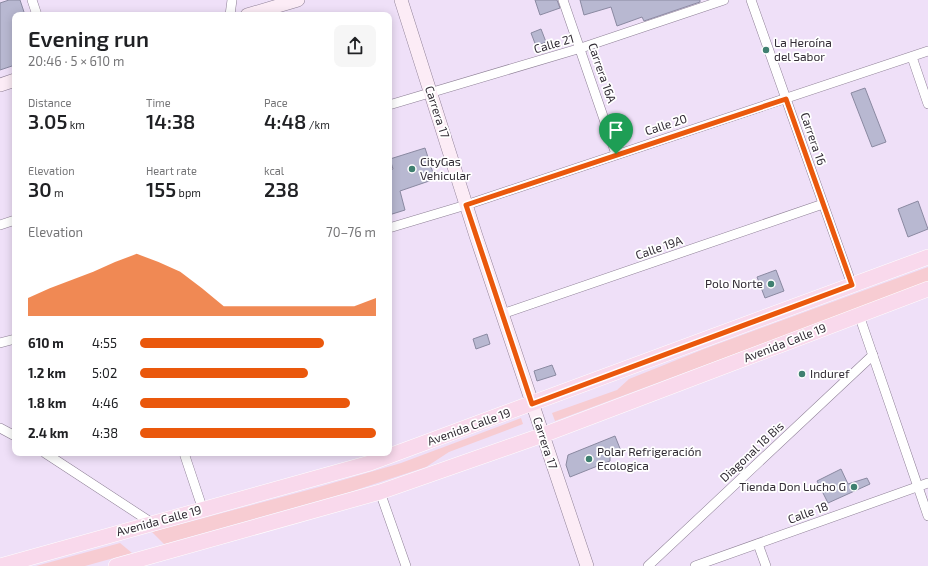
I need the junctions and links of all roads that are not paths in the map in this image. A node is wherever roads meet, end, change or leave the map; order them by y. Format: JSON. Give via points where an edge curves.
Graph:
{"nodes":[{"id":1,"x":32,"y":0,"type":"edge"},
{"id":2,"x":232,"y":0,"type":"edge"},
{"id":3,"x":298,"y":0,"type":"edge"},
{"id":4,"x":401,"y":0,"type":"edge"},
{"id":5,"x":563,"y":0,"type":"edge"},
{"id":6,"x":724,"y":0,"type":"edge"},
{"id":7,"x":751,"y":0,"type":"edge"},
{"id":8,"x":268,"y":4,"type":"edge"},
{"id":9,"x":36,"y":12,"type":"edge"},
{"id":10,"x":230,"y":12,"type":"edge"},
{"id":11,"x":253,"y":12,"type":"edge"},
{"id":12,"x":581,"y":48,"type":"junction"},
{"id":13,"x":928,"y":51,"type":"edge"},
{"id":14,"x":912,"y":57,"type":"junction"},
{"id":15,"x":12,"y":81,"type":"edge"},
{"id":16,"x":0,"y":84,"type":"edge"},
{"id":17,"x":430,"y":92,"type":"junction"},
{"id":18,"x":786,"y":99,"type":"junction"},
{"id":19,"x":392,"y":104,"type":"edge"},
{"id":20,"x":928,"y":104,"type":"edge"},
{"id":21,"x":616,"y":154,"type":"junction"},
{"id":22,"x":823,"y":204,"type":"junction"},
{"id":23,"x":466,"y":205,"type":"junction"},
{"id":24,"x":12,"y":221,"type":"edge"},
{"id":25,"x":0,"y":225,"type":"edge"},
{"id":26,"x":392,"y":227,"type":"edge"},
{"id":27,"x":928,"y":257,"type":"edge"},
{"id":28,"x":852,"y":285,"type":"junction"},
{"id":29,"x":928,"y":289,"type":"edge"},
{"id":30,"x":502,"y":314,"type":"junction"},
{"id":31,"x":860,"y":315,"type":"junction"},
{"id":32,"x":12,"y":340,"type":"edge"},
{"id":33,"x":0,"y":343,"type":"edge"},
{"id":34,"x":873,"y":355,"type":"junction"},
{"id":35,"x":532,"y":404,"type":"junction"},
{"id":36,"x":0,"y":428,"type":"edge"},
{"id":37,"x":12,"y":434,"type":"edge"},
{"id":38,"x":543,"y":435,"type":"junction"},
{"id":39,"x":392,"y":450,"type":"edge"},
{"id":40,"x":51,"y":456,"type":"edge"},
{"id":41,"x":185,"y":456,"type":"edge"},
{"id":42,"x":368,"y":458,"type":"edge"},
{"id":43,"x":928,"y":483,"type":"edge"},
{"id":44,"x":918,"y":486,"type":"junction"},
{"id":45,"x":380,"y":492,"type":"junction"},
{"id":46,"x":203,"y":510,"type":"junction"},
{"id":47,"x":928,"y":516,"type":"edge"},
{"id":48,"x":152,"y":523,"type":"junction"},
{"id":49,"x":758,"y":544,"type":"junction"},
{"id":50,"x":0,"y":566,"type":"edge"},
{"id":51,"x":116,"y":566,"type":"edge"},
{"id":52,"x":406,"y":566,"type":"edge"},
{"id":53,"x":586,"y":566,"type":"edge"},
{"id":54,"x":648,"y":566,"type":"edge"},
{"id":55,"x":695,"y":566,"type":"edge"},
{"id":56,"x":766,"y":566,"type":"edge"}],
"edges":[{"from":1,"to":9,"type":"street"},
{"from":2,"to":10,"type":"street"},
{"from":3,"to":8,"type":"street"},
{"from":4,"to":17,"type":"street","name":"Carrera 17"},
{"from":5,"to":12,"type":"street","name":"Carrera 16A"},
{"from":6,"to":12,"type":"street","name":"Calle 21"},
{"from":7,"to":18,"type":"street","name":"Carrera 16"},
{"from":8,"to":11,"type":"street"},
{"from":12,"to":17,"type":"street","name":"Calle 21"},
{"from":12,"to":21,"type":"street","name":"Carrera 16A"},
{"from":13,"to":14,"type":"street","name":"Calle 20"},
{"from":14,"to":18,"type":"street","name":"Calle 20"},
{"from":14,"to":20,"type":"street"},
{"from":15,"to":16,"type":"street"},
{"from":17,"to":19,"type":"street","name":"Calle 21"},
{"from":17,"to":23,"type":"street","name":"Carrera 17"},
{"from":18,"to":21,"type":"street","name":"Calle 20"},
{"from":18,"to":22,"type":"street","name":"Carrera 16"},
{"from":21,"to":23,"type":"street","name":"Calle 20"},
{"from":22,"to":28,"type":"street","name":"Carrera 16"},
{"from":22,"to":30,"type":"street","name":"Calle 19A"},
{"from":23,"to":26,"type":"street","name":"Calle 20"},
{"from":23,"to":30,"type":"street","name":"Carrera 17"},
{"from":24,"to":25,"type":"street"},
{"from":27,"to":28,"type":"main road","name":"Avenida Calle 19"},
{"from":28,"to":35,"type":"main road","name":"Avenida Calle 19"},
{"from":29,"to":31,"type":"main road","name":"Avenida Calle 19"},
{"from":30,"to":35,"type":"street","name":"Carrera 17"},
{"from":31,"to":34,"type":"street"},
{"from":31,"to":38,"type":"main road","name":"Avenida Calle 19"},
{"from":32,"to":33,"type":"street"},
{"from":34,"to":44,"type":"street"},
{"from":34,"to":54,"type":"street","name":"Diagonal 18 Bis"},
{"from":35,"to":38,"type":"street","name":"Carrera 17"},
{"from":35,"to":39,"type":"main road","name":"Avenida Calle 19"},
{"from":36,"to":37,"type":"street"},
{"from":38,"to":45,"type":"main road","name":"Avenida Calle 19"},
{"from":38,"to":53,"type":"street","name":"Carrera 17"},
{"from":40,"to":48,"type":"street"},
{"from":41,"to":46,"type":"street"},
{"from":42,"to":46,"type":"main road","name":"Avenida Calle 19"},
{"from":43,"to":44,"type":"street","name":"Calle 18"},
{"from":44,"to":47,"type":"street"},
{"from":44,"to":49,"type":"street","name":"Calle 18"},
{"from":45,"to":51,"type":"main road","name":"Avenida Calle 19"},
{"from":45,"to":52,"type":"street"},
{"from":46,"to":48,"type":"main road","name":"Avenida Calle 19"},
{"from":48,"to":50,"type":"main road","name":"Avenida Calle 19"},
{"from":49,"to":55,"type":"street","name":"Calle 18"},
{"from":49,"to":56,"type":"street"}]}
